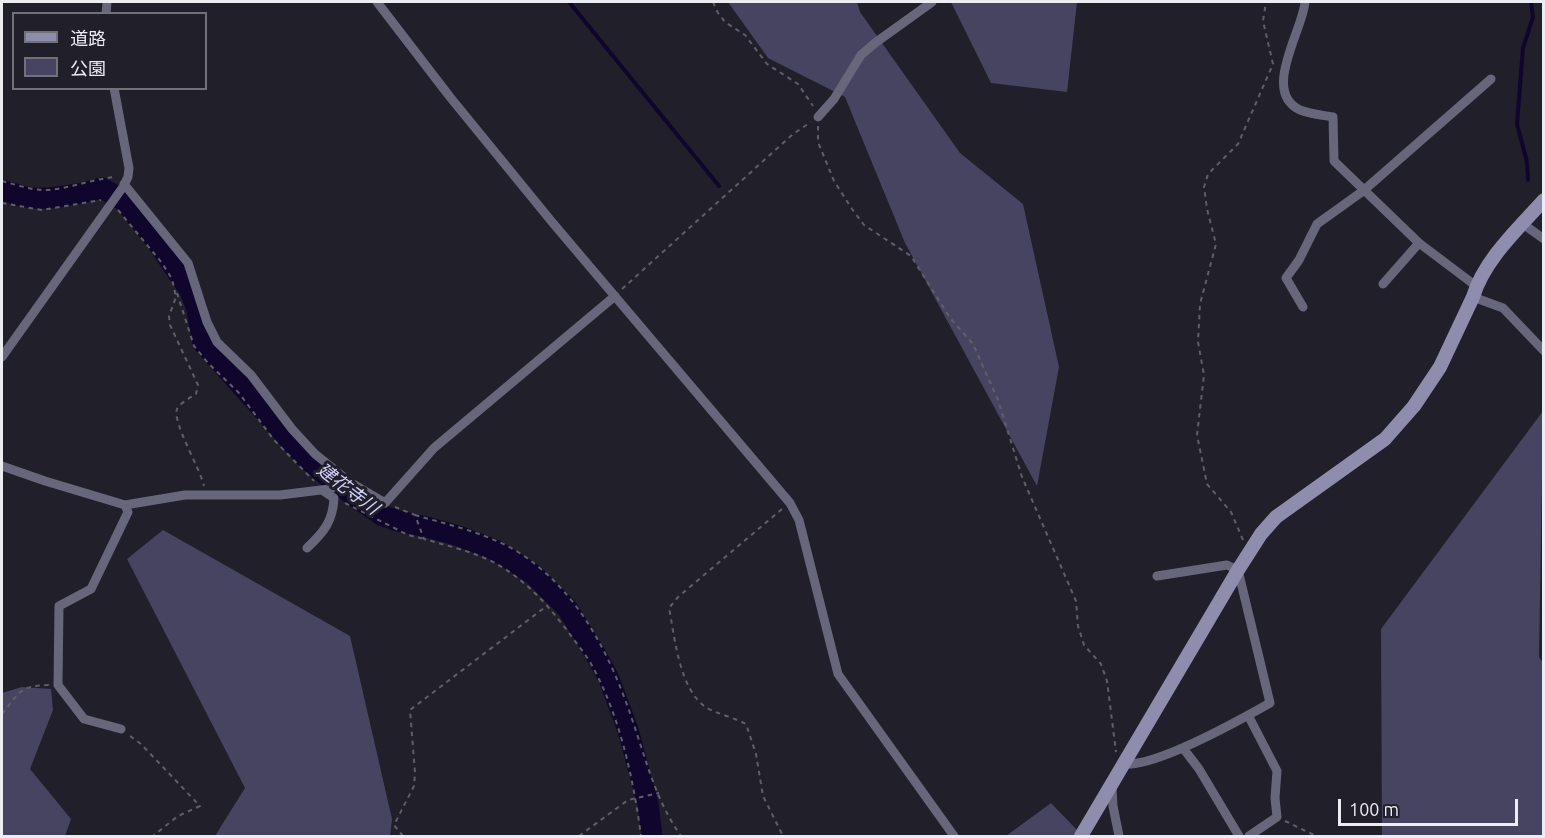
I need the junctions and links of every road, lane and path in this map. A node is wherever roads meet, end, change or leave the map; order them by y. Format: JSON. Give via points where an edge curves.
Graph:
{"nodes":[{"id":1,"x":376,"y":2,"type":"edge"},
{"id":2,"x":713,"y":2,"type":"edge"},
{"id":3,"x":932,"y":2,"type":"edge"},
{"id":4,"x":1266,"y":2,"type":"edge"},
{"id":5,"x":1305,"y":2,"type":"edge"},
{"id":6,"x":1491,"y":79,"type":"dead end"},
{"id":7,"x":114,"y":90,"type":"edge"},
{"id":8,"x":818,"y":117,"type":"junction"},
{"id":9,"x":2,"y":181,"type":"edge"},
{"id":10,"x":123,"y":186,"type":"junction"},
{"id":11,"x":1363,"y":191,"type":"junction"},
{"id":12,"x":1544,"y":200,"type":"edge"},
{"id":13,"x":112,"y":202,"type":"junction"},
{"id":14,"x":2,"y":203,"type":"edge"},
{"id":15,"x":1523,"y":224,"type":"junction"},
{"id":16,"x":1544,"y":239,"type":"edge"},
{"id":17,"x":1419,"y":243,"type":"junction"},
{"id":18,"x":1383,"y":284,"type":"dead end"},
{"id":19,"x":175,"y":287,"type":"junction"},
{"id":20,"x":1475,"y":292,"type":"junction"},
{"id":21,"x":615,"y":296,"type":"junction"},
{"id":22,"x":1303,"y":307,"type":"dead end"},
{"id":23,"x":1544,"y":351,"type":"edge"},
{"id":24,"x":2,"y":357,"type":"edge"},
{"id":25,"x":2,"y":466,"type":"edge"},
{"id":26,"x":348,"y":484,"type":"junction"},
{"id":27,"x":328,"y":492,"type":"junction"},
{"id":28,"x":206,"y":494,"type":"junction"},
{"id":29,"x":386,"y":503,"type":"junction"},
{"id":30,"x":790,"y":503,"type":"junction"},
{"id":31,"x":125,"y":505,"type":"junction"},
{"id":32,"x":415,"y":515,"type":"junction"},
{"id":33,"x":424,"y":539,"type":"junction"},
{"id":34,"x":308,"y":548,"type":"dead end"},
{"id":35,"x":1248,"y":554,"type":"junction"},
{"id":36,"x":1238,"y":570,"type":"junction"},
{"id":37,"x":1157,"y":576,"type":"dead end"},
{"id":38,"x":548,"y":604,"type":"junction"},
{"id":39,"x":58,"y":685,"type":"junction"},
{"id":40,"x":2,"y":714,"type":"edge"},
{"id":41,"x":1248,"y":715,"type":"junction"},
{"id":42,"x":121,"y":729,"type":"joint"},
{"id":43,"x":1183,"y":748,"type":"junction"},
{"id":44,"x":1124,"y":765,"type":"junction"},
{"id":45,"x":1112,"y":786,"type":"junction"},
{"id":46,"x":657,"y":793,"type":"junction"},
{"id":47,"x":636,"y":797,"type":"junction"},
{"id":48,"x":1277,"y":817,"type":"junction"},
{"id":49,"x":153,"y":837,"type":"edge"},
{"id":50,"x":403,"y":837,"type":"edge"},
{"id":51,"x":579,"y":837,"type":"edge"},
{"id":52,"x":641,"y":837,"type":"edge"},
{"id":53,"x":681,"y":837,"type":"edge"},
{"id":54,"x":783,"y":837,"type":"edge"},
{"id":55,"x":954,"y":837,"type":"edge"},
{"id":56,"x":1081,"y":837,"type":"edge"},
{"id":57,"x":1119,"y":837,"type":"edge"},
{"id":58,"x":1239,"y":837,"type":"edge"},
{"id":59,"x":1249,"y":837,"type":"edge"},
{"id":60,"x":1316,"y":837,"type":"edge"}],
"edges":[{"from":1,"to":21,"type":"street"},
{"from":2,"to":8,"type":"path","via":[[725,22],[746,35],[767,64],[798,84]]},
{"from":3,"to":8,"type":"street","via":[[861,55]]},
{"from":4,"to":35,"type":"path","via":[[1263,21],[1274,64],[1238,144],[1208,174],[1204,187],[1216,244],[1200,304],[1197,342],[1204,375],[1197,435],[1207,484],[1231,512]]},
{"from":5,"to":11,"type":"street","via":[[1286,64],[1284,92],[1291,104],[1301,110],[1332,117],[1334,161]]},
{"from":6,"to":11,"type":"street"},
{"from":7,"to":10,"type":"street","via":[[129,168]]},
{"from":8,"to":21,"type":"path","via":[[794,134]]},
{"from":8,"to":44,"type":"path","via":[[818,142],[852,209],[864,225],[911,256],[950,318],[973,344],[998,399],[1022,477],[1076,601],[1084,645],[1101,664],[1107,681],[1116,752]]},
{"from":9,"to":10,"type":"path","via":[[49,190],[117,177]]},
{"from":10,"to":13,"type":"street"},
{"from":10,"to":26,"type":"street","via":[[188,263],[217,342],[251,375],[315,454]]},
{"from":11,"to":17,"type":"street"},
{"from":11,"to":22,"type":"street","via":[[1317,224],[1286,278]]},
{"from":12,"to":15,"type":"street"},
{"from":13,"to":14,"type":"path","via":[[104,199],[42,210]]},
{"from":13,"to":19,"type":"path","via":[[162,263]]},
{"from":13,"to":24,"type":"street"},
{"from":15,"to":16,"type":"street"},
{"from":15,"to":20,"type":"street","via":[[1489,265]]},
{"from":17,"to":18,"type":"street"},
{"from":17,"to":20,"type":"street"},
{"from":19,"to":27,"type":"path","via":[[194,346],[239,393],[274,440]]},
{"from":19,"to":28,"type":"path","via":[[170,325],[198,385],[196,394],[176,411],[179,429],[198,466]]},
{"from":20,"to":23,"type":"street","via":[[1503,308]]},
{"from":20,"to":35,"type":"street","via":[[1440,367],[1414,406],[1385,439],[1276,517]]},
{"from":21,"to":29,"type":"street","via":[[434,448]]},
{"from":21,"to":30,"type":"street"},
{"from":25,"to":31,"type":"street"},
{"from":26,"to":27,"type":"street"},
{"from":26,"to":29,"type":"street"},
{"from":27,"to":28,"type":"street"},
{"from":27,"to":33,"type":"path","via":[[408,535]]},
{"from":27,"to":34,"type":"street","via":[[334,508],[325,531]]},
{"from":28,"to":31,"type":"street"},
{"from":29,"to":32,"type":"path"},
{"from":30,"to":54,"type":"path","via":[[669,608],[681,666],[694,696],[708,709],[746,724],[756,754],[762,796]]},
{"from":30,"to":55,"type":"street","via":[[799,520],[838,674]]},
{"from":31,"to":39,"type":"street","via":[[128,512],[91,589],[59,606]]},
{"from":32,"to":33,"type":"path"},
{"from":32,"to":46,"type":"path","via":[[473,531],[516,551],[565,591],[619,679]]},
{"from":33,"to":38,"type":"path","via":[[495,564],[527,584]]},
{"from":35,"to":36,"type":"street"},
{"from":36,"to":37,"type":"street","via":[[1227,565]]},
{"from":36,"to":41,"type":"street","via":[[1270,703]]},
{"from":36,"to":44,"type":"street"},
{"from":38,"to":47,"type":"path","via":[[590,662],[612,710]]},
{"from":38,"to":50,"type":"path","via":[[410,710],[414,786],[394,825]]},
{"from":39,"to":40,"type":"path","via":[[32,685],[21,691]]},
{"from":39,"to":42,"type":"street","via":[[84,719]]},
{"from":41,"to":43,"type":"street"},
{"from":41,"to":48,"type":"street","via":[[1277,771]]},
{"from":42,"to":49,"type":"path","via":[[141,744],[200,806],[178,816]]},
{"from":43,"to":44,"type":"street"},
{"from":43,"to":58,"type":"street"},
{"from":44,"to":45,"type":"street"},
{"from":45,"to":56,"type":"street"},
{"from":45,"to":57,"type":"street"},
{"from":46,"to":47,"type":"path"},
{"from":46,"to":53,"type":"path"},
{"from":47,"to":51,"type":"path"},
{"from":47,"to":52,"type":"path"},
{"from":48,"to":59,"type":"street"},
{"from":48,"to":60,"type":"path"}]}
